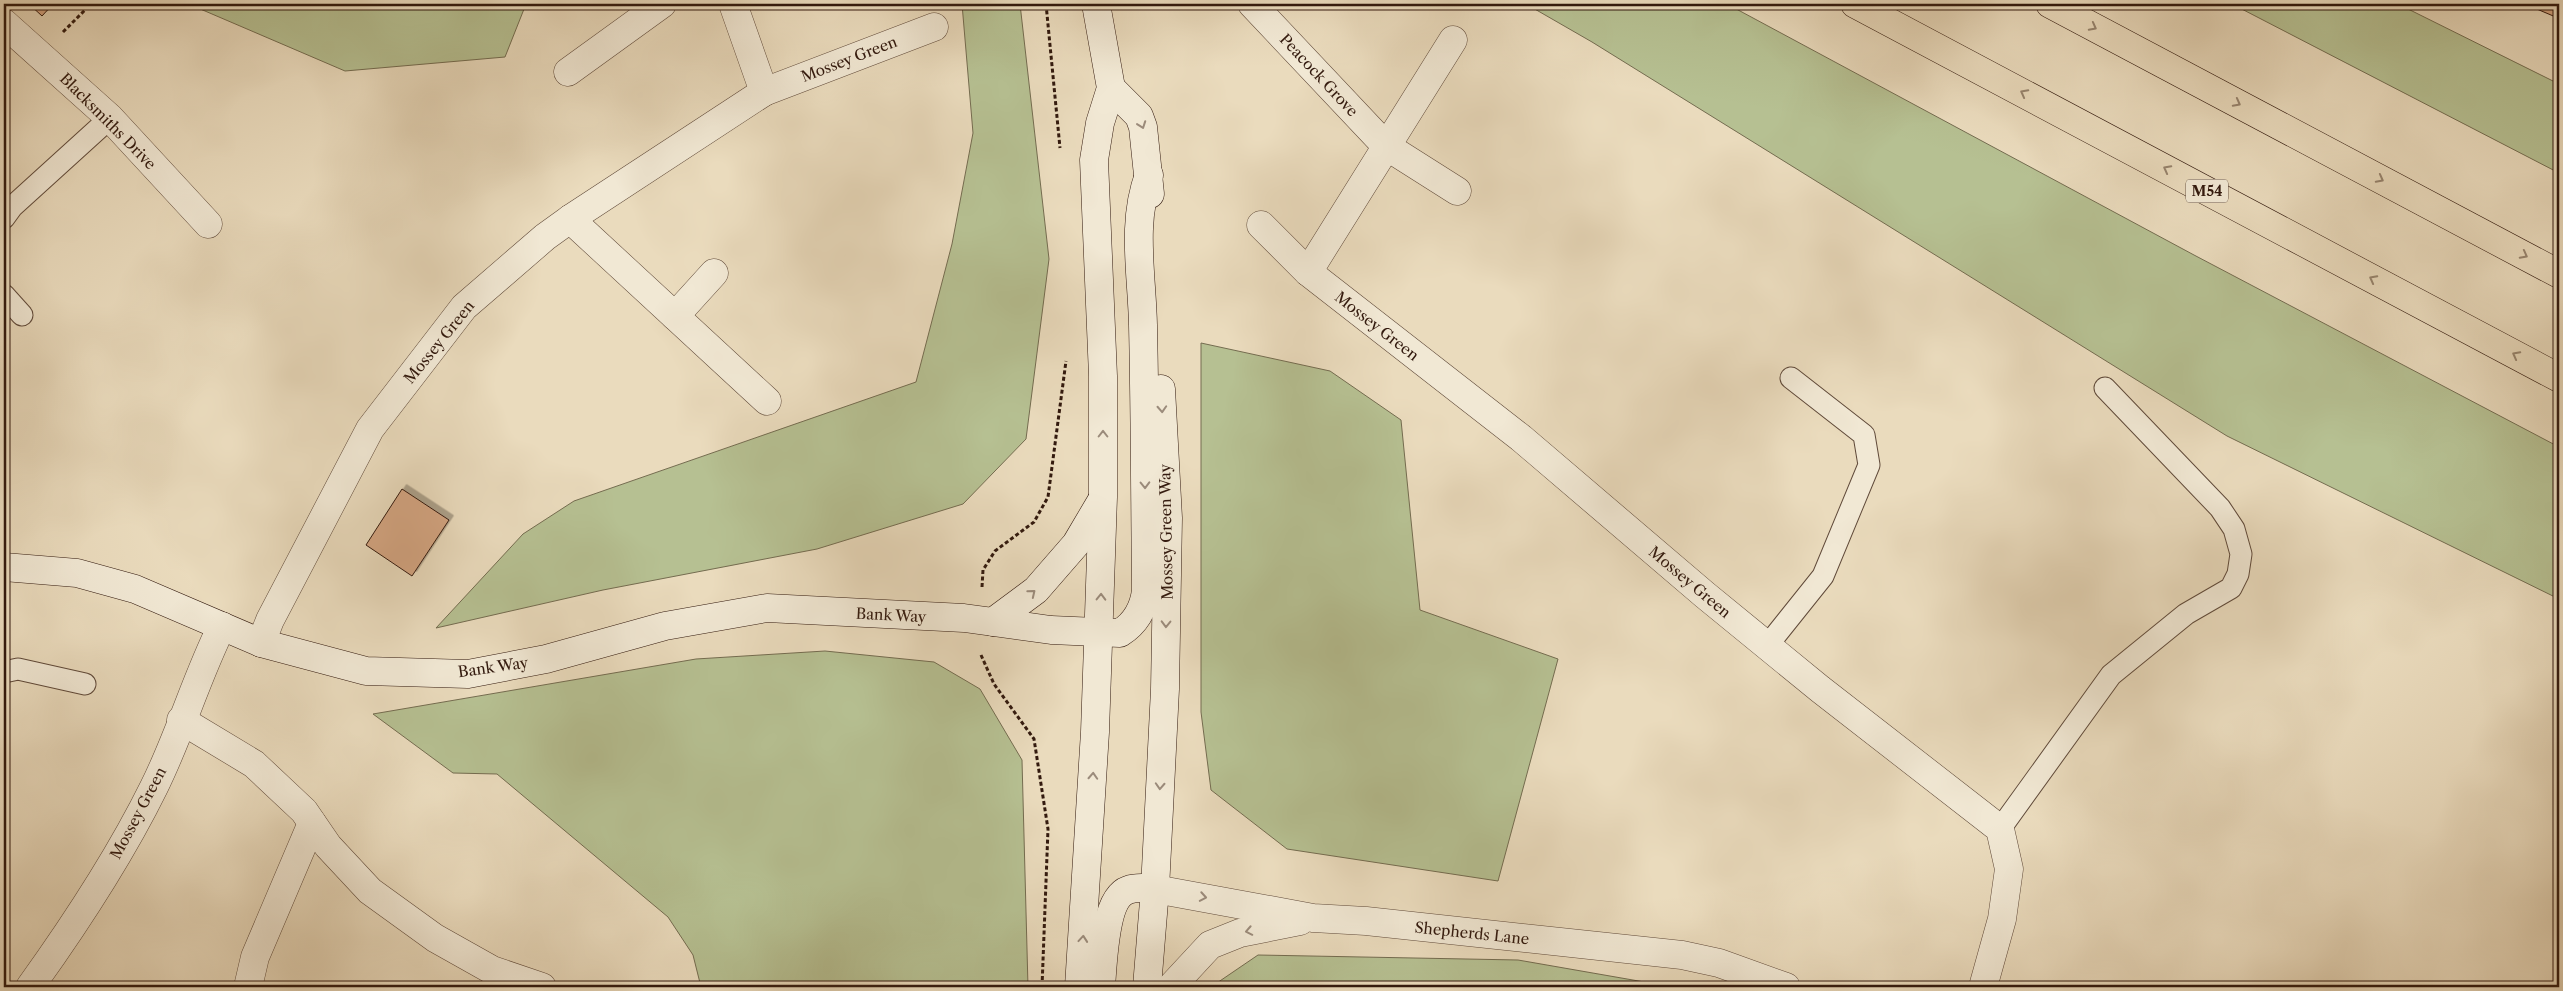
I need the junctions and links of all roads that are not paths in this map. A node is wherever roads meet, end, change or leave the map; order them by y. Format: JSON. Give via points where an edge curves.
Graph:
{"nodes":[{"id":1,"x":662,"y":4,"type":"edge"},
{"id":2,"x":733,"y":4,"type":"edge"},
{"id":3,"x":1096,"y":4,"type":"edge"},
{"id":4,"x":1252,"y":4,"type":"edge"},
{"id":5,"x":1855,"y":4,"type":"edge"},
{"id":6,"x":2050,"y":4,"type":"edge"},
{"id":7,"x":4,"y":23,"type":"edge"},
{"id":8,"x":934,"y":27,"type":"dead end"},
{"id":9,"x":1453,"y":40,"type":"dead end"},
{"id":10,"x":568,"y":72,"type":"dead end"},
{"id":11,"x":1111,"y":88,"type":"junction"},
{"id":12,"x":764,"y":92,"type":"junction"},
{"id":13,"x":110,"y":118,"type":"junction"},
{"id":14,"x":1386,"y":146,"type":"junction"},
{"id":15,"x":1149,"y":175,"type":"junction"},
{"id":16,"x":1457,"y":191,"type":"dead end"},
{"id":17,"x":4,"y":218,"type":"edge"},
{"id":18,"x":570,"y":219,"type":"junction"},
{"id":19,"x":208,"y":224,"type":"dead end"},
{"id":20,"x":1261,"y":225,"type":"dead end"},
{"id":21,"x":1308,"y":272,"type":"junction"},
{"id":22,"x":714,"y":273,"type":"dead end"},
{"id":23,"x":2559,"y":274,"type":"edge"},
{"id":24,"x":4,"y":295,"type":"edge"},
{"id":25,"x":22,"y":315,"type":"dead end"},
{"id":26,"x":675,"y":316,"type":"junction"},
{"id":27,"x":1791,"y":378,"type":"dead end"},
{"id":28,"x":2559,"y":378,"type":"edge"},
{"id":29,"x":2105,"y":388,"type":"dead end"},
{"id":30,"x":767,"y":401,"type":"dead end"},
{"id":31,"x":1103,"y":497,"type":"junction"},
{"id":32,"x":4,"y":567,"type":"edge"},
{"id":33,"x":986,"y":621,"type":"junction"},
{"id":34,"x":222,"y":626,"type":"junction"},
{"id":35,"x":1100,"y":633,"type":"junction"},
{"id":36,"x":261,"y":643,"type":"junction"},
{"id":37,"x":1767,"y":646,"type":"junction"},
{"id":38,"x":4,"y":672,"type":"edge"},
{"id":39,"x":85,"y":684,"type":"dead end"},
{"id":40,"x":181,"y":720,"type":"junction"},
{"id":41,"x":312,"y":823,"type":"junction"},
{"id":42,"x":2000,"y":829,"type":"junction"},
{"id":43,"x":1155,"y":889,"type":"junction"},
{"id":44,"x":1313,"y":918,"type":"junction"},
{"id":45,"x":30,"y":987,"type":"edge"},
{"id":46,"x":248,"y":987,"type":"edge"},
{"id":47,"x":542,"y":987,"type":"edge"},
{"id":48,"x":1079,"y":987,"type":"edge"},
{"id":49,"x":1101,"y":987,"type":"edge"},
{"id":50,"x":1147,"y":987,"type":"edge"},
{"id":51,"x":1171,"y":987,"type":"edge"},
{"id":52,"x":1786,"y":987,"type":"edge"},
{"id":53,"x":1983,"y":987,"type":"edge"}],
"edges":[{"from":1,"to":10,"type":"street"},
{"from":2,"to":12,"type":"street"},
{"from":3,"to":11,"type":"street"},
{"from":4,"to":14,"type":"street","name":"Peacock Grove"},
{"from":28,"to":5,"type":"highway","number":"M54","one_way":true},
{"from":6,"to":23,"type":"highway","one_way":true},
{"from":7,"to":13,"type":"street","name":"Blacksmiths Drive"},
{"from":8,"to":12,"type":"street","name":"Mossey Green"},
{"from":9,"to":14,"type":"street"},
{"from":11,"to":15,"type":"street","name":"Mossey Green Way","one_way":true,"via":[[1139,116]]},
{"from":31,"to":11,"type":"street","one_way":true,"via":[[1103,366],[1094,160],[1100,123]]},
{"from":12,"to":18,"type":"street","name":"Mossey Green"},
{"from":13,"to":17,"type":"lane","via":[[12,207]]},
{"from":13,"to":19,"type":"street","name":"Blacksmiths Drive"},
{"from":14,"to":16,"type":"street","name":"Peacock Grove"},
{"from":14,"to":21,"type":"street"},
{"from":15,"to":35,"type":"street","name":"Bank Way","one_way":true,"via":[[1140,202],[1139,220],[1145,598],[1128,628],[1117,633]]},
{"from":15,"to":43,"type":"street","name":"Mossey Green Way","one_way":true,"via":[[1168,518],[1165,688]]},
{"from":18,"to":26,"type":"street"},
{"from":18,"to":36,"type":"street","name":"Mossey Green","via":[[464,307],[370,429]]},
{"from":20,"to":21,"type":"street","name":"Mossey Green"},
{"from":21,"to":37,"type":"street","name":"Mossey Green","via":[[1521,438]]},
{"from":22,"to":26,"type":"street"},
{"from":24,"to":25,"type":"lane"},
{"from":26,"to":30,"type":"street"},
{"from":27,"to":37,"type":"lane","via":[[1864,435],[1870,465],[1823,576]]},
{"from":29,"to":42,"type":"lane","via":[[2220,508],[2234,529],[2241,554],[2238,574],[2231,588],[2186,614],[2111,674]]},
{"from":33,"to":31,"type":"street","one_way":true,"via":[[1036,590],[1076,544]]},
{"from":35,"to":31,"type":"street","one_way":true},
{"from":32,"to":34,"type":"street","name":"Bank Way","via":[[77,573],[135,589]]},
{"from":33,"to":35,"type":"street","name":"Bank Way"},
{"from":33,"to":36,"type":"street","name":"Bank Way","via":[[767,608],[665,626],[546,659],[468,674],[366,671]]},
{"from":34,"to":36,"type":"street","name":"Bank Way"},
{"from":34,"to":40,"type":"street","name":"Mossey Green"},
{"from":48,"to":35,"type":"street","one_way":true},
{"from":37,"to":42,"type":"street","name":"Mossey Green"},
{"from":38,"to":39,"type":"lane","via":[[18,669]]},
{"from":40,"to":41,"type":"street","via":[[254,764],[304,811]]},
{"from":40,"to":45,"type":"street","name":"Mossey Green","via":[[155,786],[88,906]]},
{"from":41,"to":46,"type":"street","via":[[255,957]]},
{"from":41,"to":47,"type":"street","via":[[328,846],[370,890],[435,938],[492,970]]},
{"from":42,"to":53,"type":"street","via":[[2009,869],[2002,919]]},
{"from":43,"to":44,"type":"street","name":"Shepherds Lane","one_way":true},
{"from":43,"to":49,"type":"street","name":"Shepherds Lane","via":[[1128,890],[1114,904],[1106,933]]},
{"from":43,"to":50,"type":"street","name":"Mossey Green Way"},
{"from":44,"to":51,"type":"street","one_way":true,"via":[[1224,938],[1205,950]]},
{"from":44,"to":52,"type":"street","name":"Shepherds Lane","via":[[1682,955],[1719,963]]}]}
